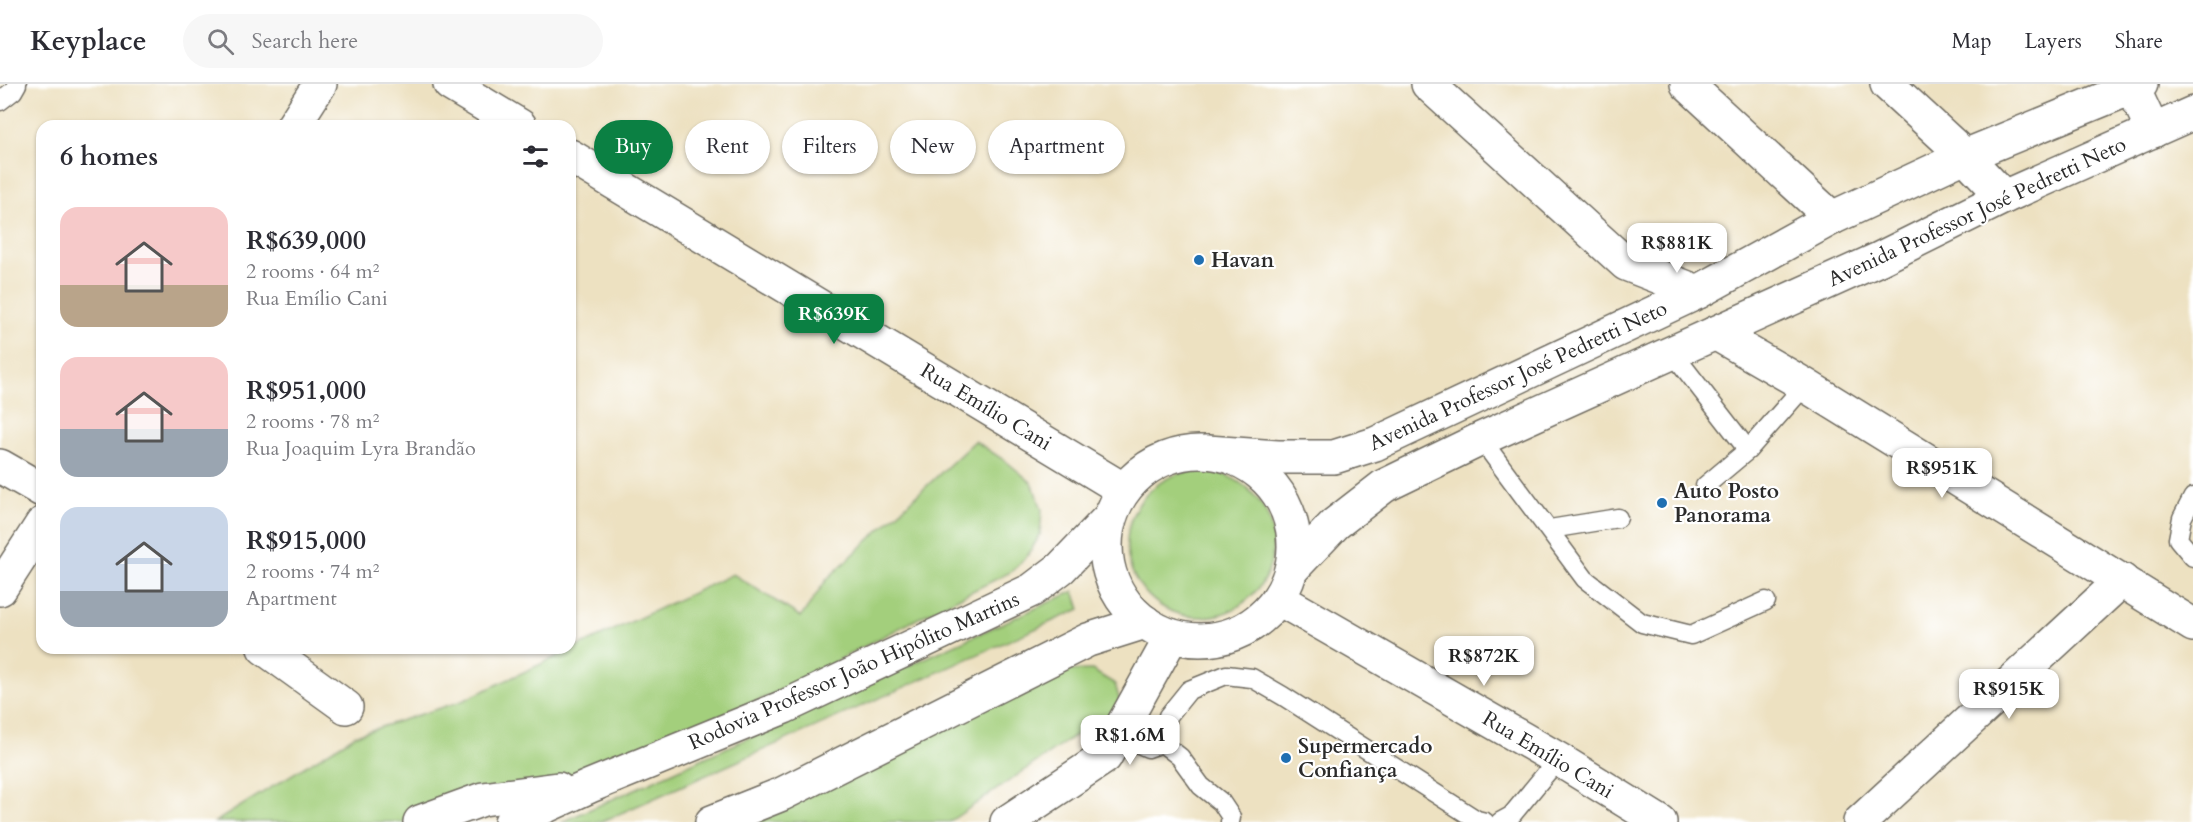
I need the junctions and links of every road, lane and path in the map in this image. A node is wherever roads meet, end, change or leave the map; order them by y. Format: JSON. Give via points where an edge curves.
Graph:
{"nodes":[{"id":1,"x":17,"y":84,"type":"edge"},
{"id":2,"x":320,"y":84,"type":"edge"},
{"id":3,"x":450,"y":84,"type":"edge"},
{"id":4,"x":1428,"y":84,"type":"edge"},
{"id":5,"x":1688,"y":84,"type":"edge"},
{"id":6,"x":1887,"y":84,"type":"edge"},
{"id":7,"x":2134,"y":85,"type":"edge"},
{"id":8,"x":0,"y":101,"type":"edge"},
{"id":9,"x":2193,"y":113,"type":"edge"},
{"id":10,"x":297,"y":120,"type":"edge"},
{"id":11,"x":510,"y":120,"type":"edge"},
{"id":12,"x":2153,"y":131,"type":"junction"},
{"id":13,"x":1965,"y":156,"type":"junction"},
{"id":14,"x":576,"y":160,"type":"edge"},
{"id":15,"x":2004,"y":197,"type":"junction"},
{"id":16,"x":1832,"y":218,"type":"junction"},
{"id":17,"x":1698,"y":292,"type":"junction"},
{"id":18,"x":1715,"y":333,"type":"junction"},
{"id":19,"x":1672,"y":352,"type":"junction"},
{"id":20,"x":1805,"y":386,"type":"junction"},
{"id":21,"x":1481,"y":440,"type":"junction"},
{"id":22,"x":1748,"y":450,"type":"junction"},
{"id":23,"x":1207,"y":452,"type":"junction"},
{"id":24,"x":0,"y":466,"type":"edge"},
{"id":25,"x":1705,"y":486,"type":"dead end"},
{"id":26,"x":36,"y":487,"type":"edge"},
{"id":27,"x":2193,"y":497,"type":"edge"},
{"id":28,"x":1117,"y":503,"type":"junction"},
{"id":29,"x":1618,"y":518,"type":"dead end"},
{"id":30,"x":1550,"y":529,"type":"junction"},
{"id":31,"x":36,"y":533,"type":"edge"},
{"id":32,"x":2193,"y":557,"type":"edge"},
{"id":33,"x":1292,"y":569,"type":"junction"},
{"id":34,"x":2122,"y":580,"type":"junction"},
{"id":35,"x":0,"y":589,"type":"edge"},
{"id":36,"x":1280,"y":599,"type":"junction"},
{"id":37,"x":1766,"y":601,"type":"dead end"},
{"id":38,"x":2193,"y":625,"type":"edge"},
{"id":39,"x":1158,"y":629,"type":"junction"},
{"id":40,"x":272,"y":654,"type":"edge"},
{"id":41,"x":346,"y":707,"type":"dead end"},
{"id":42,"x":1119,"y":735,"type":"junction"},
{"id":43,"x":1162,"y":742,"type":"junction"},
{"id":44,"x":1558,"y":759,"type":"junction"},
{"id":45,"x":590,"y":786,"type":"junction"},
{"id":46,"x":420,"y":822,"type":"edge"},
{"id":47,"x":511,"y":822,"type":"edge"},
{"id":48,"x":712,"y":822,"type":"edge"},
{"id":49,"x":1007,"y":822,"type":"edge"},
{"id":50,"x":1230,"y":822,"type":"edge"},
{"id":51,"x":1485,"y":822,"type":"edge"},
{"id":52,"x":1500,"y":822,"type":"edge"},
{"id":53,"x":1660,"y":822,"type":"edge"},
{"id":54,"x":1860,"y":822,"type":"edge"}],
"edges":[{"from":1,"to":8,"type":"lane"},
{"from":2,"to":10,"type":"main road"},
{"from":3,"to":11,"type":"main road"},
{"from":4,"to":17,"type":"main road","via":[[1626,264]]},
{"from":5,"to":16,"type":"main road"},
{"from":6,"to":13,"type":"main road"},
{"from":7,"to":12,"type":"main road"},
{"from":7,"to":13,"type":"main road","name":"Avenida Professor José Pedretti Neto"},
{"from":9,"to":12,"type":"main road","name":"Avenida Professor José Pedretti Neto"},
{"from":12,"to":15,"type":"main road","name":"Avenida Professor José Pedretti Neto"},
{"from":13,"to":15,"type":"main road"},
{"from":13,"to":16,"type":"main road","name":"Avenida Professor José Pedretti Neto"},
{"from":14,"to":28,"type":"main road","name":"Rua Emílio Cani"},
{"from":15,"to":18,"type":"main road","name":"Avenida Professor José Pedretti Neto"},
{"from":16,"to":17,"type":"main road","name":"Avenida Professor José Pedretti Neto"},
{"from":17,"to":23,"type":"main road","name":"Avenida Professor José Pedretti Neto","via":[[1375,444],[1334,457]]},
{"from":18,"to":19,"type":"main road","name":"Avenida Professor José Pedretti Neto"},
{"from":18,"to":20,"type":"main road"},
{"from":19,"to":21,"type":"main road","name":"Avenida Professor José Pedretti Neto"},
{"from":19,"to":22,"type":"lane"},
{"from":20,"to":22,"type":"lane"},
{"from":20,"to":34,"type":"main road"},
{"from":21,"to":30,"type":"lane"},
{"from":21,"to":33,"type":"main road","name":"Avenida Professor José Pedretti Neto","via":[[1384,486],[1335,524]]},
{"from":22,"to":25,"type":"lane"},
{"from":23,"to":28,"type":"main road","via":[[1174,455],[1145,469]]},
{"from":23,"to":33,"type":"main road","via":[[1253,467],[1273,485],[1285,504],[1294,536]]},
{"from":24,"to":26,"type":"main road"},
{"from":27,"to":32,"type":"lane","via":[[2181,518],[2178,539]]},
{"from":28,"to":39,"type":"main road","via":[[1106,546],[1110,575],[1124,601]]},
{"from":28,"to":45,"type":"main road","name":"Rodovia Professor João Hipólito Martins","via":[[1061,568],[1032,590],[784,707]]},
{"from":29,"to":30,"type":"lane"},
{"from":30,"to":37,"type":"lane","via":[[1585,579],[1642,623],[1691,635]]},
{"from":31,"to":35,"type":"main road"},
{"from":33,"to":36,"type":"main road"},
{"from":34,"to":38,"type":"main road"},
{"from":34,"to":54,"type":"main road"},
{"from":36,"to":39,"type":"main road","via":[[1257,622],[1231,636],[1201,641]]},
{"from":36,"to":44,"type":"main road","name":"Rua Emílio Cani"},
{"from":39,"to":42,"type":"main road"},
{"from":39,"to":48,"type":"main road","via":[[1088,639],[782,794]]},
{"from":40,"to":41,"type":"main road"},
{"from":42,"to":43,"type":"lane","via":[[1148,748]]},
{"from":42,"to":49,"type":"main road","via":[[1105,757]]},
{"from":43,"to":50,"type":"lane","via":[[1180,757],[1201,786],[1221,802]]},
{"from":43,"to":51,"type":"lane","via":[[1168,716],[1189,690],[1226,675],[1252,678]]},
{"from":44,"to":52,"type":"lane","via":[[1511,816]]},
{"from":44,"to":53,"type":"main road","name":"Rua Emílio Cani"},
{"from":45,"to":46,"type":"main road","via":[[483,798]]},
{"from":45,"to":47,"type":"main road","name":"Rodovia Professor João Hipólito Martins"}]}
